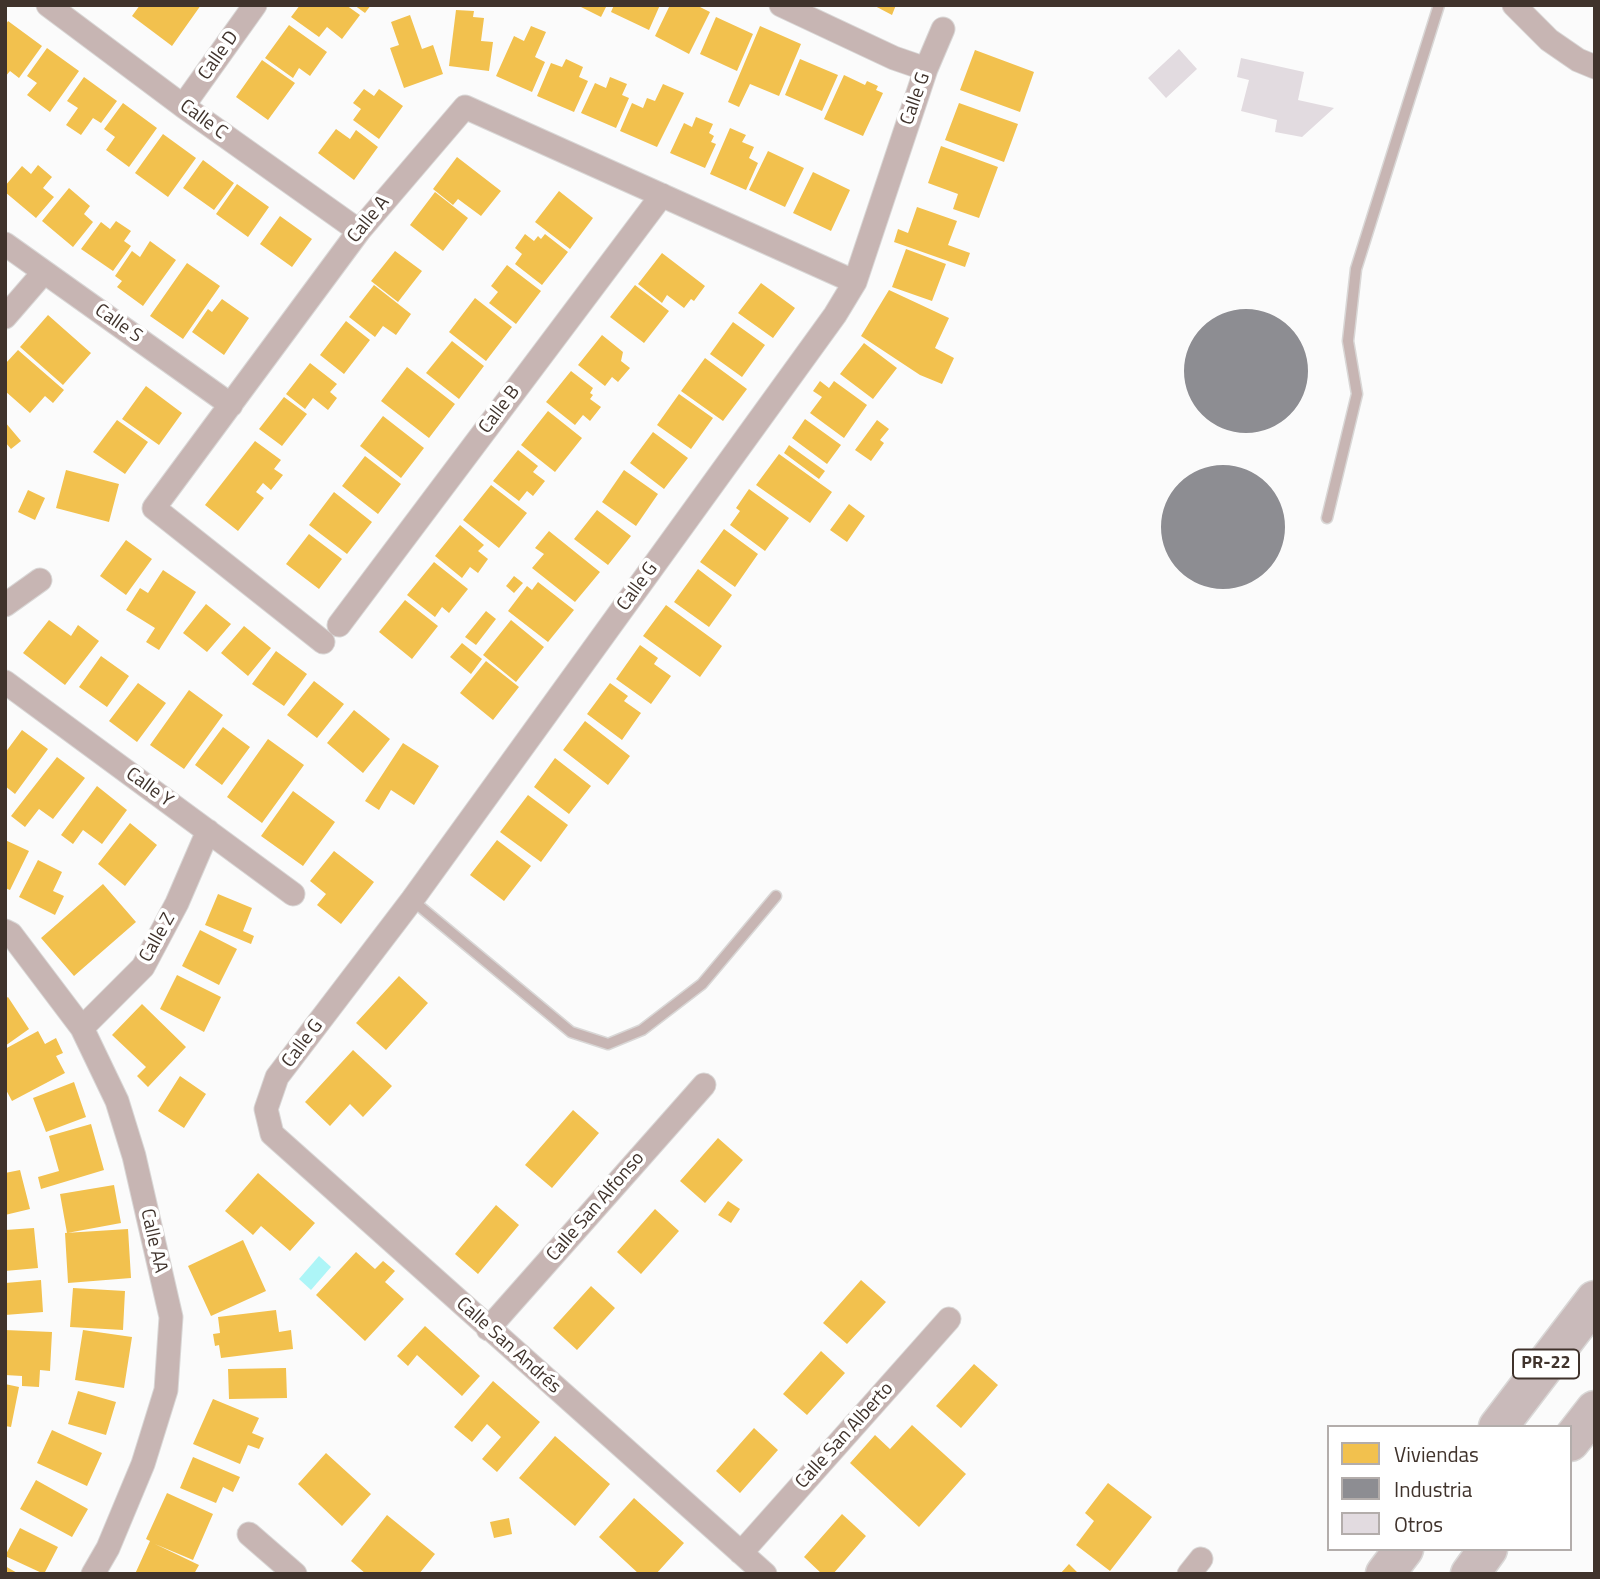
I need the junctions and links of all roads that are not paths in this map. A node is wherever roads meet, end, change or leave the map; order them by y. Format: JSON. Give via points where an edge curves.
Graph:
{"nodes":[{"id":1,"x":48,"y":5,"type":"edge"},
{"id":2,"x":255,"y":5,"type":"edge"},
{"id":3,"x":781,"y":5,"type":"edge"},
{"id":4,"x":1439,"y":5,"type":"edge"},
{"id":5,"x":1514,"y":5,"type":"edge"},
{"id":6,"x":943,"y":29,"type":"dead end"},
{"id":7,"x":1595,"y":67,"type":"edge"},
{"id":8,"x":926,"y":69,"type":"junction"},
{"id":9,"x":183,"y":106,"type":"junction"},
{"id":10,"x":662,"y":195,"type":"junction"},
{"id":11,"x":359,"y":231,"type":"junction"},
{"id":12,"x":5,"y":244,"type":"edge"},
{"id":13,"x":44,"y":272,"type":"junction"},
{"id":14,"x":855,"y":282,"type":"junction"},
{"id":15,"x":5,"y":317,"type":"edge"},
{"id":16,"x":231,"y":405,"type":"junction"},
{"id":17,"x":1326,"y":518,"type":"dead end"},
{"id":18,"x":40,"y":580,"type":"dead end"},
{"id":19,"x":5,"y":605,"type":"edge"},
{"id":20,"x":331,"y":633,"type":"joint"},
{"id":21,"x":5,"y":682,"type":"edge"},
{"id":22,"x":208,"y":831,"type":"junction"},
{"id":23,"x":293,"y":894,"type":"dead end"},
{"id":24,"x":776,"y":896,"type":"dead end"},
{"id":25,"x":412,"y":900,"type":"junction"},
{"id":26,"x":5,"y":931,"type":"edge"},
{"id":27,"x":82,"y":1028,"type":"junction"},
{"id":28,"x":704,"y":1085,"type":"dead end"},
{"id":29,"x":266,"y":1109,"type":"joint"},
{"id":30,"x":1595,"y":1300,"type":"edge"},
{"id":31,"x":949,"y":1319,"type":"dead end"},
{"id":32,"x":488,"y":1329,"type":"junction"},
{"id":33,"x":1595,"y":1410,"type":"edge"},
{"id":34,"x":1500,"y":1425,"type":"edge"},
{"id":35,"x":1572,"y":1439,"type":"edge"},
{"id":36,"x":249,"y":1534,"type":"dead end"},
{"id":37,"x":1402,"y":1551,"type":"edge"},
{"id":38,"x":1487,"y":1551,"type":"edge"},
{"id":39,"x":741,"y":1553,"type":"junction"},
{"id":40,"x":93,"y":1574,"type":"edge"},
{"id":41,"x":295,"y":1574,"type":"edge"},
{"id":42,"x":765,"y":1574,"type":"edge"},
{"id":43,"x":1385,"y":1574,"type":"edge"},
{"id":44,"x":1470,"y":1574,"type":"edge"}],
"edges":[{"from":1,"to":9,"type":"street","name":"Calle C"},
{"from":2,"to":9,"type":"street","name":"Calle D"},
{"from":3,"to":8,"type":"street"},
{"from":4,"to":17,"type":"lane","via":[[1356,269],[1348,341],[1357,394]]},
{"from":5,"to":7,"type":"street","via":[[1549,40]]},
{"from":6,"to":8,"type":"street","name":"Calle G"},
{"from":8,"to":14,"type":"street","name":"Calle G"},
{"from":9,"to":11,"type":"street","name":"Calle C"},
{"from":10,"to":11,"type":"street","name":"Calle A","via":[[465,107]]},
{"from":10,"to":14,"type":"street","name":"Calle A"},
{"from":10,"to":20,"type":"street","name":"Calle B"},
{"from":11,"to":16,"type":"street","name":"Calle A"},
{"from":12,"to":13,"type":"street","name":"Calle S"},
{"from":13,"to":15,"type":"street"},
{"from":13,"to":16,"type":"street","name":"Calle S"},
{"from":14,"to":25,"type":"street","name":"Calle G"},
{"from":16,"to":20,"type":"street","name":"Calle A","via":[[154,508]]},
{"from":18,"to":19,"type":"street"},
{"from":21,"to":22,"type":"street","name":"Calle Y"},
{"from":22,"to":23,"type":"street","name":"Calle Y"},
{"from":22,"to":27,"type":"street","name":"Calle Z","via":[[143,967]]},
{"from":24,"to":25,"type":"lane","via":[[702,984],[642,1030],[608,1044],[571,1031]]},
{"from":25,"to":29,"type":"street","name":"Calle G","via":[[277,1077]]},
{"from":26,"to":27,"type":"street","name":"Calle AA"},
{"from":27,"to":40,"type":"street","name":"Calle AA","via":[[117,1101],[134,1156],[171,1317],[166,1390],[147,1451]]},
{"from":28,"to":32,"type":"street","name":"Calle San Alfonso"},
{"from":29,"to":32,"type":"street","name":"Calle San Andrés","via":[[272,1134]]},
{"from":30,"to":34,"type":"highway","number":"PR-22"},
{"from":31,"to":39,"type":"street","name":"Calle San Alberto"},
{"from":32,"to":39,"type":"street","name":"Calle San Andrés"},
{"from":33,"to":35,"type":"highway"},
{"from":36,"to":41,"type":"street"},
{"from":37,"to":43,"type":"highway"},
{"from":38,"to":44,"type":"highway"},
{"from":39,"to":42,"type":"street","name":"Calle San Andrés"}]}
